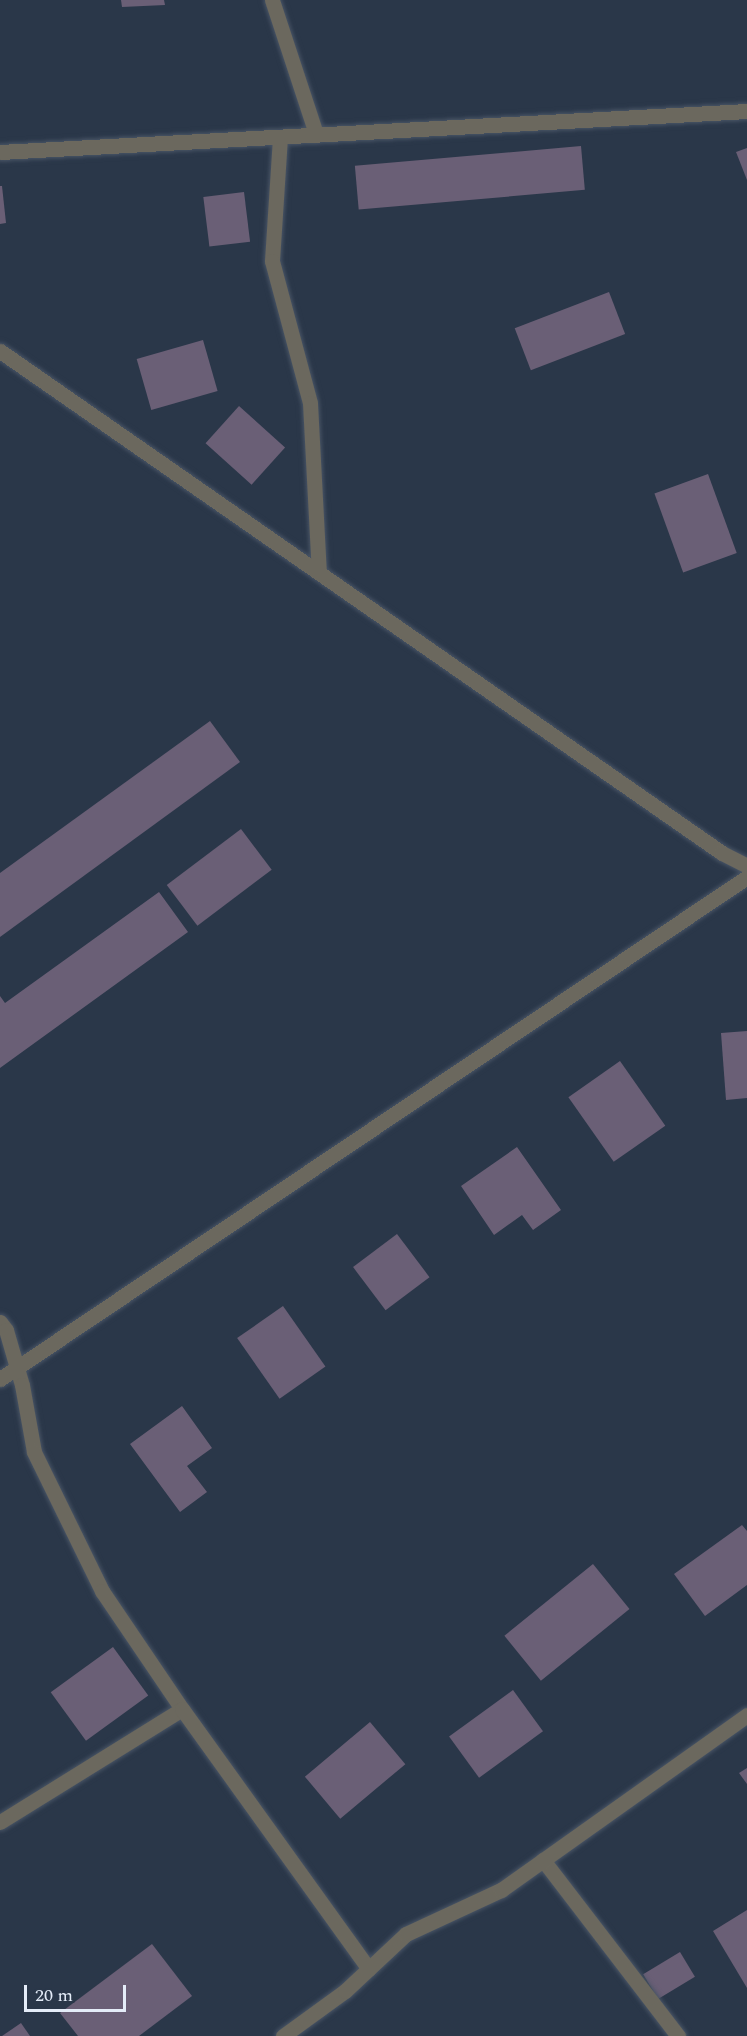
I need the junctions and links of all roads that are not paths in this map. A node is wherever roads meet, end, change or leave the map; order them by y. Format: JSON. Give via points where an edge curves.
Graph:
{"nodes":[{"id":1,"x":272,"y":0,"type":"edge"},
{"id":2,"x":747,"y":111,"type":"edge"},
{"id":3,"x":316,"y":134,"type":"junction"},
{"id":4,"x":280,"y":136,"type":"junction"},
{"id":5,"x":0,"y":152,"type":"edge"},
{"id":6,"x":0,"y":351,"type":"edge"},
{"id":7,"x":319,"y":573,"type":"junction"},
{"id":8,"x":747,"y":866,"type":"edge"},
{"id":9,"x":747,"y":877,"type":"edge"},
{"id":10,"x":0,"y":1322,"type":"edge"},
{"id":11,"x":16,"y":1366,"type":"junction"},
{"id":12,"x":0,"y":1379,"type":"edge"},
{"id":13,"x":182,"y":1709,"type":"junction"},
{"id":14,"x":747,"y":1715,"type":"edge"},
{"id":15,"x":0,"y":1822,"type":"edge"},
{"id":16,"x":543,"y":1860,"type":"junction"},
{"id":17,"x":369,"y":1969,"type":"junction"},
{"id":18,"x":283,"y":2036,"type":"edge"},
{"id":19,"x":678,"y":2036,"type":"edge"}],
"edges":[{"from":1,"to":3,"type":"street"},
{"from":2,"to":3,"type":"street"},
{"from":3,"to":4,"type":"street"},
{"from":4,"to":5,"type":"street"},
{"from":4,"to":7,"type":"street","via":[[272,261],[310,403]]},
{"from":6,"to":7,"type":"street"},
{"from":7,"to":8,"type":"street","via":[[722,853]]},
{"from":9,"to":11,"type":"street"},
{"from":10,"to":11,"type":"street"},
{"from":11,"to":12,"type":"street"},
{"from":11,"to":13,"type":"street","via":[[34,1452],[102,1591]]},
{"from":13,"to":15,"type":"street"},
{"from":13,"to":17,"type":"street"},
{"from":14,"to":16,"type":"street"},
{"from":16,"to":17,"type":"street","via":[[501,1890],[406,1934]]},
{"from":16,"to":19,"type":"street"},
{"from":17,"to":18,"type":"street"}]}
